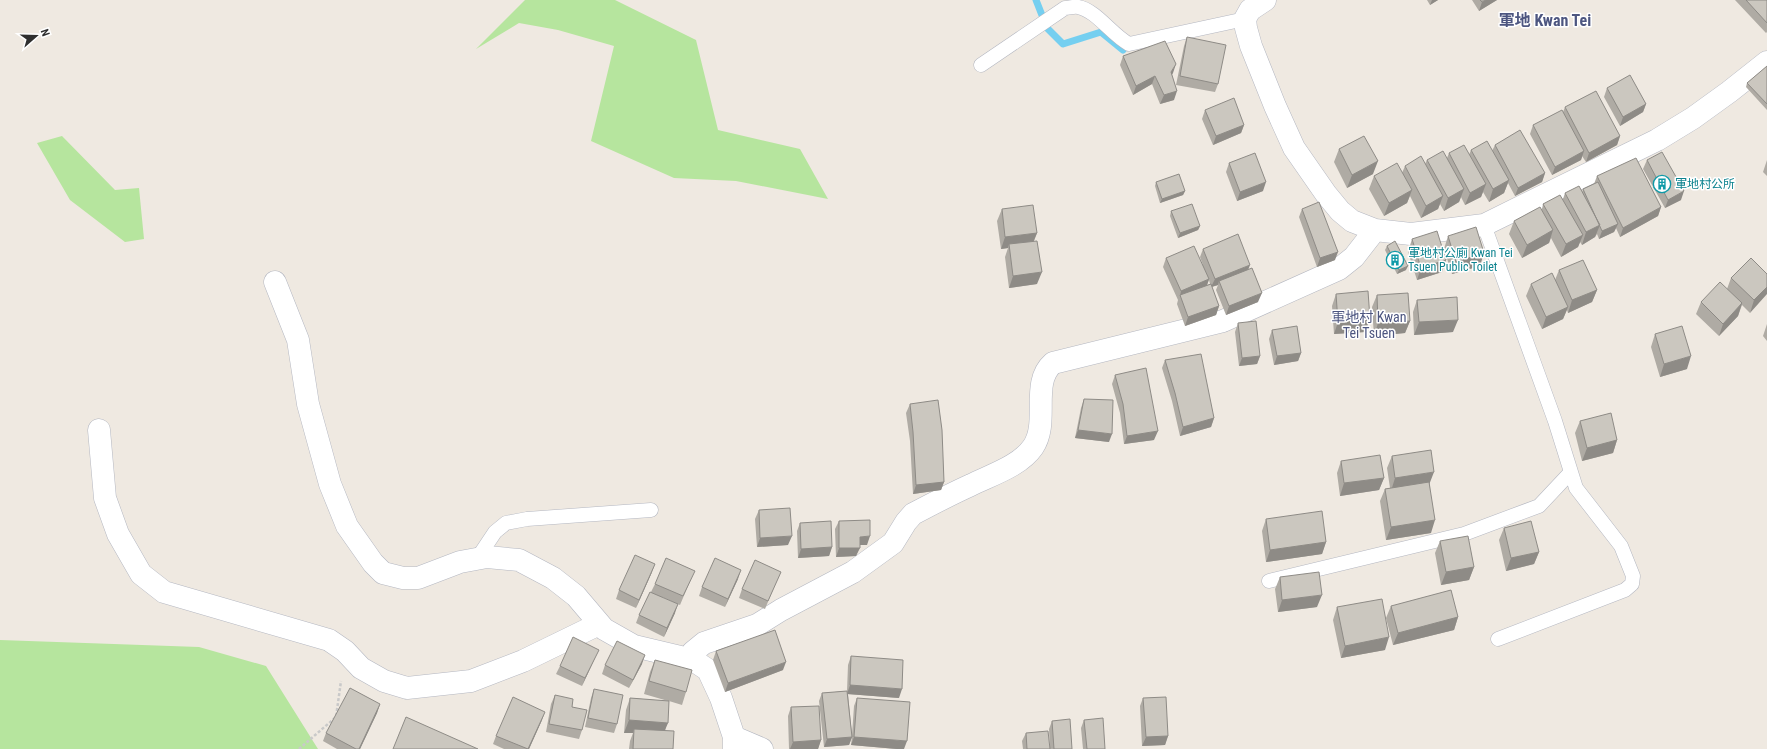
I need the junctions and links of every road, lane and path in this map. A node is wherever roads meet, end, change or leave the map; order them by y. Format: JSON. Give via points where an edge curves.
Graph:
{"nodes":[{"id":1,"x":1265,"y":0,"type":"edge"},
{"id":2,"x":1245,"y":19,"type":"junction"},
{"id":3,"x":1767,"y":62,"type":"edge"},
{"id":4,"x":980,"y":65,"type":"dead end"},
{"id":5,"x":1484,"y":225,"type":"junction"},
{"id":6,"x":1375,"y":230,"type":"junction"},
{"id":7,"x":275,"y":282,"type":"dead end"},
{"id":8,"x":99,"y":430,"type":"dead end"},
{"id":9,"x":1570,"y":473,"type":"junction"},
{"id":10,"x":651,"y":510,"type":"dead end"},
{"id":11,"x":477,"y":559,"type":"junction"},
{"id":12,"x":1269,"y":581,"type":"dead end"},
{"id":13,"x":599,"y":624,"type":"junction"},
{"id":14,"x":1498,"y":639,"type":"dead end"},
{"id":15,"x":345,"y":651,"type":"junction"},
{"id":16,"x":693,"y":660,"type":"junction"},
{"id":17,"x":734,"y":743,"type":"edge"},
{"id":18,"x":299,"y":749,"type":"edge"},
{"id":19,"x":762,"y":749,"type":"edge"}],
"edges":[{"from":1,"to":2,"type":"street","via":[[1250,10]]},
{"from":2,"to":4,"type":"lane","via":[[1130,44],[1120,39],[1090,11],[1077,6],[1065,8]]},
{"from":2,"to":6,"type":"street","via":[[1251,46],[1294,148],[1340,211],[1352,221]]},
{"from":3,"to":5,"type":"street","via":[[1705,110],[1657,140]]},
{"from":5,"to":6,"type":"street","via":[[1411,234]]},
{"from":5,"to":9,"type":"lane","via":[[1555,421]]},
{"from":6,"to":16,"type":"street","via":[[1354,257],[1339,269],[1223,321],[1053,362],[1047,368],[1042,387],[1039,432],[1033,447],[1017,463],[913,514],[893,543],[853,572],[757,625],[704,643],[694,652]]},
{"from":7,"to":11,"type":"street","via":[[298,340],[308,404],[330,484],[347,526],[372,563],[384,573],[403,578],[418,578],[460,562]]},
{"from":8,"to":15,"type":"street","via":[[104,498],[118,534],[141,574],[164,592],[329,640]]},
{"from":9,"to":12,"type":"lane","via":[[1539,506],[1464,534]]},
{"from":9,"to":14,"type":"lane","via":[[1576,488],[1621,546],[1633,576],[1632,584],[1625,590]]},
{"from":10,"to":11,"type":"lane","via":[[527,519],[506,523],[494,532]]},
{"from":11,"to":13,"type":"street","via":[[487,556],[519,560],[553,578],[576,596]]},
{"from":13,"to":15,"type":"street","via":[[523,661],[471,681],[407,688],[384,681],[361,668]]},
{"from":13,"to":16,"type":"street","via":[[634,646]]},
{"from":15,"to":18,"type":"path","via":[[336,717]]},
{"from":16,"to":17,"type":"street","via":[[708,670],[722,698]]},
{"from":17,"to":19,"type":"street"}]}
